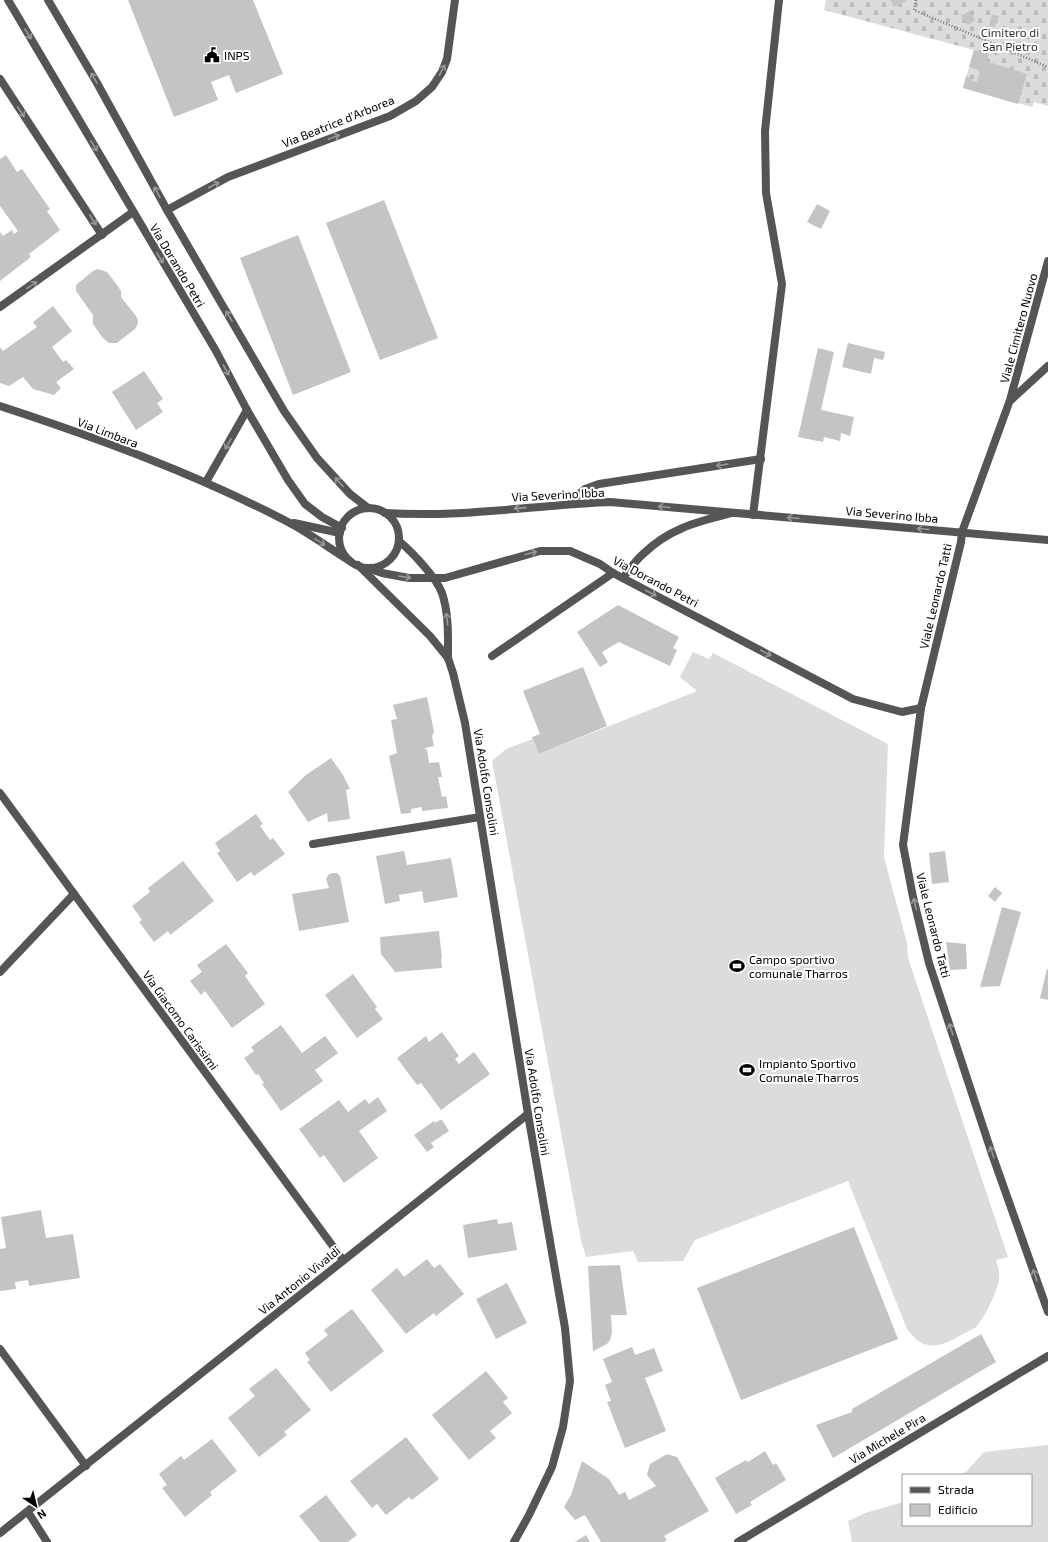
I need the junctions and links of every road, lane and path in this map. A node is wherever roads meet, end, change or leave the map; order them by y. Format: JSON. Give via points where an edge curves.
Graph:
{"nodes":[{"id":1,"x":8,"y":0,"type":"edge"},
{"id":2,"x":48,"y":0,"type":"edge"},
{"id":3,"x":455,"y":0,"type":"edge"},
{"id":4,"x":779,"y":0,"type":"edge"},
{"id":5,"x":916,"y":0,"type":"edge"},
{"id":6,"x":1048,"y":67,"type":"edge"},
{"id":7,"x":0,"y":79,"type":"edge"},
{"id":8,"x":167,"y":210,"type":"junction"},
{"id":9,"x":133,"y":212,"type":"junction"},
{"id":10,"x":102,"y":235,"type":"junction"},
{"id":11,"x":1048,"y":261,"type":"edge"},
{"id":12,"x":0,"y":307,"type":"edge"},
{"id":13,"x":1048,"y":366,"type":"edge"},
{"id":14,"x":1010,"y":400,"type":"junction"},
{"id":15,"x":0,"y":406,"type":"edge"},
{"id":16,"x":247,"y":410,"type":"junction"},
{"id":17,"x":760,"y":459,"type":"junction"},
{"id":18,"x":206,"y":482,"type":"junction"},
{"id":19,"x":568,"y":504,"type":"junction"},
{"id":20,"x":368,"y":508,"type":"junction"},
{"id":21,"x":385,"y":513,"type":"junction"},
{"id":22,"x":733,"y":513,"type":"junction"},
{"id":23,"x":753,"y":515,"type":"junction"},
{"id":24,"x":289,"y":522,"type":"junction"},
{"id":25,"x":341,"y":530,"type":"junction"},
{"id":26,"x":962,"y":532,"type":"junction"},
{"id":27,"x":399,"y":540,"type":"junction"},
{"id":28,"x":1048,"y":540,"type":"edge"},
{"id":29,"x":350,"y":561,"type":"junction"},
{"id":30,"x":358,"y":565,"type":"junction"},
{"id":31,"x":367,"y":568,"type":"junction"},
{"id":32,"x":613,"y":573,"type":"junction"},
{"id":33,"x":432,"y":577,"type":"junction"},
{"id":34,"x":623,"y":578,"type":"junction"},
{"id":35,"x":492,"y":656,"type":"dead end"},
{"id":36,"x":448,"y":658,"type":"junction"},
{"id":37,"x":921,"y":708,"type":"junction"},
{"id":38,"x":0,"y":793,"type":"edge"},
{"id":39,"x":480,"y":817,"type":"junction"},
{"id":40,"x":313,"y":844,"type":"dead end"},
{"id":41,"x":74,"y":894,"type":"junction"},
{"id":42,"x":0,"y":972,"type":"edge"},
{"id":43,"x":528,"y":1114,"type":"junction"},
{"id":44,"x":343,"y":1260,"type":"junction"},
{"id":45,"x":1048,"y":1312,"type":"edge"},
{"id":46,"x":0,"y":1349,"type":"edge"},
{"id":47,"x":1048,"y":1356,"type":"edge"},
{"id":48,"x":86,"y":1466,"type":"junction"},
{"id":49,"x":28,"y":1512,"type":"junction"},
{"id":50,"x":0,"y":1533,"type":"edge"},
{"id":51,"x":48,"y":1542,"type":"edge"},
{"id":52,"x":514,"y":1542,"type":"edge"},
{"id":53,"x":738,"y":1542,"type":"edge"}],
"edges":[{"from":1,"to":9,"type":"street","name":"Via Dorando Petri","one_way":true},
{"from":8,"to":2,"type":"street","name":"Via Dorando Petri","one_way":true},
{"from":8,"to":3,"type":"street","name":"Via Beatrice d'Arborea","one_way":true,"via":[[228,177],[390,116],[416,101],[432,87],[442,72],[447,59]]},
{"from":4,"to":17,"type":"street","via":[[765,131],[766,193],[782,284]]},
{"from":5,"to":6,"type":"path","via":[[914,10]]},
{"from":7,"to":10,"type":"street","one_way":true},
{"from":20,"to":8,"type":"street","name":"Via Dorando Petri","one_way":true,"via":[[350,494],[317,458],[284,410]]},
{"from":9,"to":10,"type":"street"},
{"from":9,"to":16,"type":"street","name":"Via Dorando Petri","one_way":true,"via":[[216,351]]},
{"from":12,"to":10,"type":"street","one_way":true},
{"from":11,"to":14,"type":"street","name":"Viale Cimitero Nuovo"},
{"from":13,"to":14,"type":"street","name":"Viale Cimitero Nuovo"},
{"from":14,"to":26,"type":"street","name":"Viale Cimitero Nuovo"},
{"from":15,"to":18,"type":"street","name":"Via Limbara","via":[[45,420]]},
{"from":16,"to":18,"type":"street","one_way":true},
{"from":16,"to":25,"type":"street","name":"Via Dorando Petri","via":[[305,504]]},
{"from":17,"to":19,"type":"street","one_way":true,"via":[[599,484],[585,489]]},
{"from":17,"to":23,"type":"street"},
{"from":18,"to":24,"type":"street","name":"Via Limbara"},
{"from":19,"to":21,"type":"street","name":"Via Severino Ibba","one_way":true,"via":[[421,514]]},
{"from":22,"to":19,"type":"street","name":"Via Severino Ibba","one_way":true,"via":[[610,502]]},
{"from":20,"to":21,"type":"street"},
{"from":20,"to":25,"type":"street","via":[[352,514]]},
{"from":21,"to":27,"type":"street","via":[[396,524]]},
{"from":22,"to":23,"type":"street","name":"Via Severino Ibba"},
{"from":22,"to":34,"type":"street","name":"Via Severino Ibba","via":[[690,524],[664,537],[642,555]]},
{"from":26,"to":23,"type":"street","name":"Via Severino Ibba","one_way":true},
{"from":24,"to":25,"type":"street","name":"Via Limbara"},
{"from":24,"to":29,"type":"street","name":"Via Limbara","one_way":true},
{"from":25,"to":29,"type":"street","via":[[340,545]]},
{"from":26,"to":28,"type":"street","name":"Via Severino Ibba"},
{"from":26,"to":37,"type":"street","name":"Viale Leonardo Tatti"},
{"from":27,"to":31,"type":"street","via":[[392,558],[385,564]]},
{"from":27,"to":33,"type":"street","name":"Via Adolfo Consolini"},
{"from":29,"to":30,"type":"street"},
{"from":30,"to":31,"type":"street"},
{"from":30,"to":36,"type":"street","name":"Via Adolfo Consolini","via":[[430,636]]},
{"from":31,"to":33,"type":"street","name":"Via Dorando Petri","one_way":true,"via":[[409,578]]},
{"from":33,"to":32,"type":"street","name":"Via Dorando Petri","one_way":true,"via":[[445,578],[540,551],[570,550]]},
{"from":32,"to":34,"type":"street","name":"Via Dorando Petri"},
{"from":32,"to":35,"type":"street"},
{"from":36,"to":33,"type":"street","name":"Via Adolfo Consolini","one_way":true,"via":[[445,604],[442,592]]},
{"from":34,"to":37,"type":"street","name":"Via Dorando Petri","one_way":true,"via":[[854,699],[902,712]]},
{"from":36,"to":39,"type":"street","name":"Via Adolfo Consolini","via":[[465,723]]},
{"from":45,"to":37,"type":"street","name":"Viale Leonardo Tatti","one_way":true,"via":[[992,1154],[929,963],[913,897],[903,845]]},
{"from":38,"to":41,"type":"street","name":"Via Giacomo Carissimi"},
{"from":39,"to":40,"type":"street"},
{"from":39,"to":43,"type":"street","name":"Via Adolfo Consolini"},
{"from":41,"to":42,"type":"street"},
{"from":41,"to":44,"type":"street","name":"Via Giacomo Carissimi"},
{"from":43,"to":44,"type":"street","name":"Via Antonio Vivaldi"},
{"from":43,"to":52,"type":"street","name":"Via Adolfo Consolini","via":[[565,1328],[570,1380],[563,1428],[552,1467]]},
{"from":44,"to":48,"type":"street","name":"Via Antonio Vivaldi"},
{"from":46,"to":48,"type":"street"},
{"from":47,"to":53,"type":"street","name":"Via Michele Pira"},
{"from":48,"to":49,"type":"street","name":"Via Antonio Vivaldi"},
{"from":49,"to":50,"type":"street","name":"Via Antonio Vivaldi"},
{"from":49,"to":51,"type":"street"}]}
